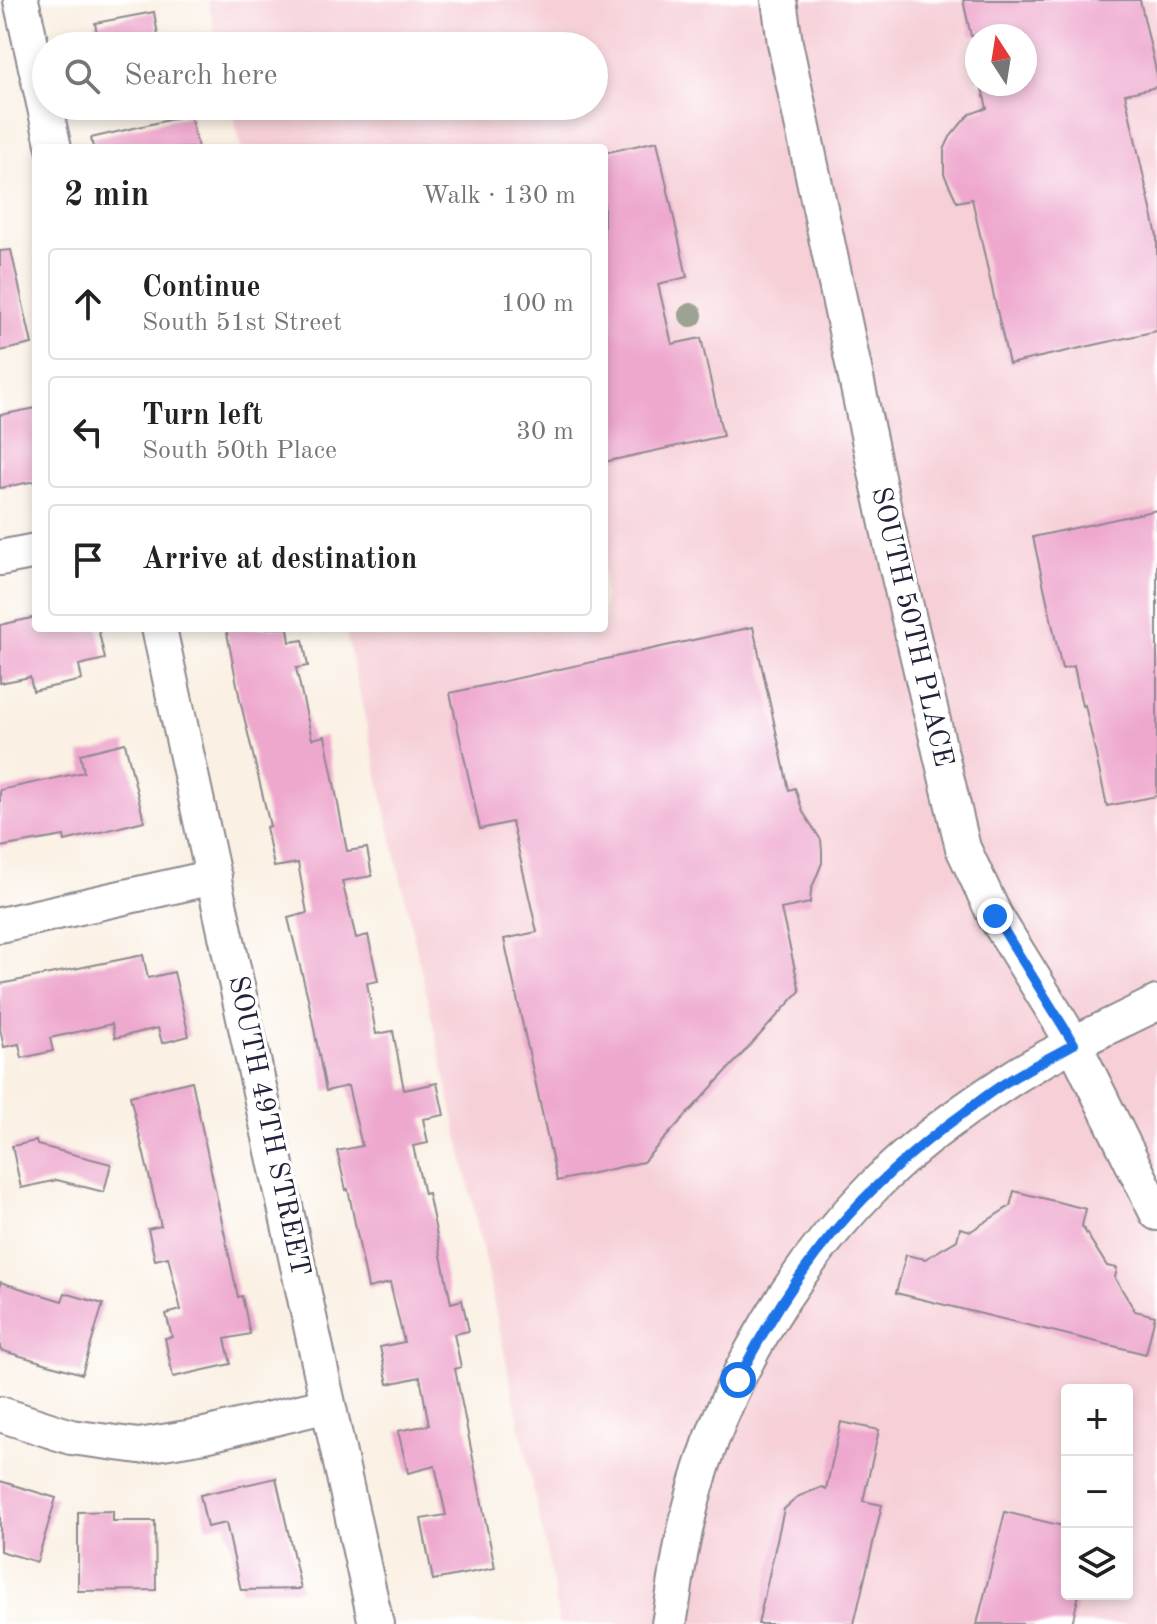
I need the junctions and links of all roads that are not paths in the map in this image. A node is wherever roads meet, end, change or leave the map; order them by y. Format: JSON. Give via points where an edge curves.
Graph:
{"nodes":[{"id":1,"x":21,"y":0,"type":"edge"},
{"id":2,"x":779,"y":0,"type":"edge"},
{"id":3,"x":32,"y":49,"type":"edge"},
{"id":4,"x":48,"y":120,"type":"edge"},
{"id":5,"x":53,"y":144,"type":"edge"},
{"id":6,"x":32,"y":552,"type":"edge"},
{"id":7,"x":0,"y":558,"type":"edge"},
{"id":8,"x":160,"y":632,"type":"edge"},
{"id":9,"x":214,"y":877,"type":"junction"},
{"id":10,"x":0,"y":925,"type":"edge"},
{"id":11,"x":1157,"y":1003,"type":"edge"},
{"id":12,"x":1074,"y":1044,"type":"junction"},
{"id":13,"x":1157,"y":1213,"type":"edge"},
{"id":14,"x":328,"y":1405,"type":"junction"},
{"id":15,"x":0,"y":1414,"type":"edge"},
{"id":16,"x":376,"y":1624,"type":"edge"},
{"id":17,"x":669,"y":1624,"type":"edge"}],
"edges":[{"from":1,"to":3,"type":"street"},
{"from":2,"to":12,"type":"street","name":"SOUTH 50TH PLACE","via":[[889,530],[963,848],[995,916]]},
{"from":4,"to":5,"type":"street"},
{"from":6,"to":7,"type":"street"},
{"from":8,"to":9,"type":"street","name":"SOUTH 49TH STREET"},
{"from":9,"to":10,"type":"street"},
{"from":9,"to":14,"type":"street","name":"SOUTH 49TH STREET"},
{"from":11,"to":12,"type":"street"},
{"from":12,"to":13,"type":"street","name":"SOUTH 50TH PLACE"},
{"from":12,"to":17,"type":"street","via":[[1008,1081],[916,1148],[833,1230],[788,1292],[715,1431],[683,1539]]},
{"from":14,"to":15,"type":"street","via":[[139,1446],[71,1437]]},
{"from":14,"to":16,"type":"street","name":"SOUTH 49TH STREET"}]}
